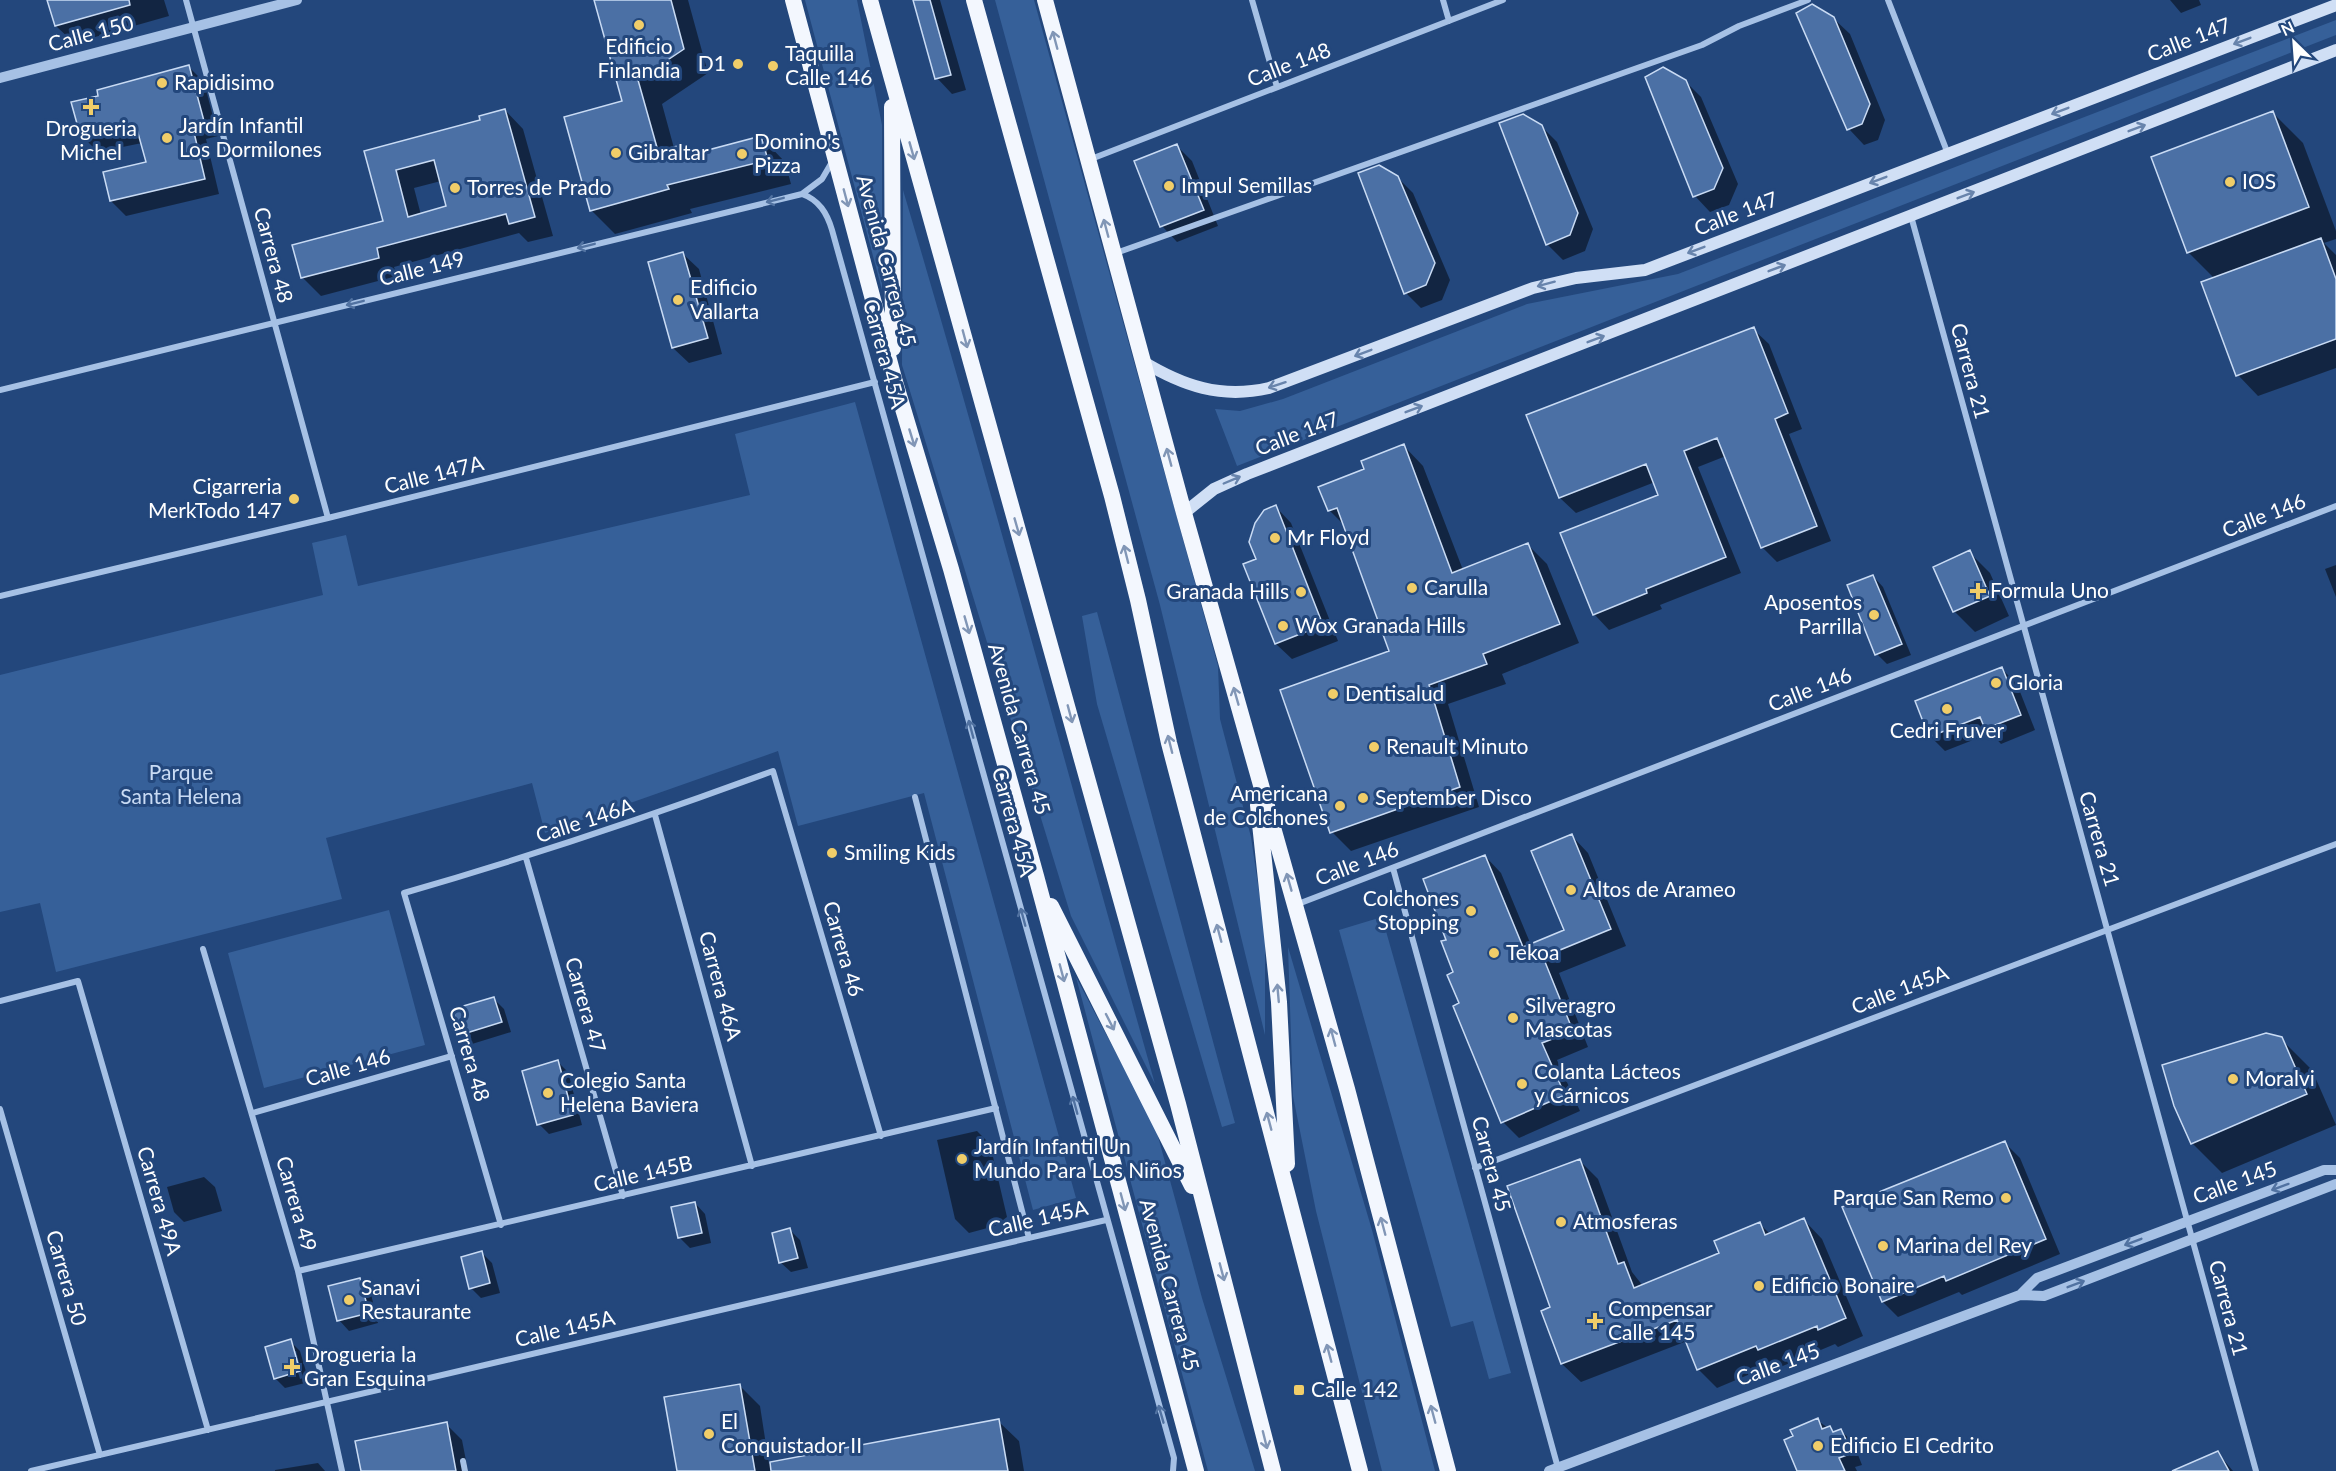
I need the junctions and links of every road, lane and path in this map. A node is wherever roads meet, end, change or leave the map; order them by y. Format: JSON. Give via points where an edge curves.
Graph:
{"nodes":[{"id":1,"x":186,"y":0,"type":"edge"},
{"id":2,"x":297,"y":0,"type":"edge"},
{"id":3,"x":793,"y":0,"type":"edge"},
{"id":4,"x":870,"y":0,"type":"edge"},
{"id":5,"x":974,"y":0,"type":"edge"},
{"id":6,"x":1045,"y":0,"type":"edge"},
{"id":7,"x":1252,"y":0,"type":"edge"},
{"id":8,"x":1443,"y":0,"type":"edge"},
{"id":9,"x":1503,"y":0,"type":"edge"},
{"id":10,"x":1808,"y":0,"type":"edge"},
{"id":11,"x":1888,"y":0,"type":"edge"},
{"id":12,"x":2336,"y":5,"type":"edge"},
{"id":13,"x":1449,"y":21,"type":"junction"},
{"id":14,"x":193,"y":27,"type":"junction"},
{"id":15,"x":2336,"y":50,"type":"edge"},
{"id":16,"x":890,"y":75,"type":"junction"},
{"id":17,"x":0,"y":78,"type":"edge"},
{"id":18,"x":1277,"y":87,"type":"junction"},
{"id":19,"x":1948,"y":154,"type":"junction"},
{"id":20,"x":834,"y":156,"type":"junction"},
{"id":21,"x":1088,"y":160,"type":"junction"},
{"id":22,"x":802,"y":194,"type":"junction"},
{"id":23,"x":1911,"y":216,"type":"junction"},
{"id":24,"x":1113,"y":254,"type":"junction"},
{"id":25,"x":274,"y":323,"type":"junction"},
{"id":26,"x":1142,"y":361,"type":"junction"},
{"id":27,"x":875,"y":382,"type":"junction"},
{"id":28,"x":895,"y":382,"type":"junction"},
{"id":29,"x":0,"y":390,"type":"edge"},
{"id":30,"x":2336,"y":506,"type":"edge"},
{"id":31,"x":1184,"y":513,"type":"junction"},
{"id":32,"x":328,"y":518,"type":"junction"},
{"id":33,"x":0,"y":596,"type":"edge"},
{"id":34,"x":2022,"y":626,"type":"junction"},
{"id":35,"x":1251,"y":752,"type":"junction"},
{"id":36,"x":773,"y":771,"type":"joint"},
{"id":37,"x":915,"y":797,"type":"dead end"},
{"id":38,"x":655,"y":815,"type":"junction"},
{"id":39,"x":2336,"y":844,"type":"edge"},
{"id":40,"x":526,"y":858,"type":"junction"},
{"id":41,"x":1394,"y":868,"type":"junction"},
{"id":42,"x":1036,"y":876,"type":"junction"},
{"id":43,"x":404,"y":893,"type":"joint"},
{"id":44,"x":1296,"y":905,"type":"junction"},
{"id":45,"x":2108,"y":930,"type":"junction"},
{"id":46,"x":203,"y":949,"type":"dead end"},
{"id":47,"x":0,"y":1001,"type":"edge"},
{"id":48,"x":452,"y":1056,"type":"junction"},
{"id":49,"x":996,"y":1108,"type":"junction"},
{"id":50,"x":0,"y":1110,"type":"edge"},
{"id":51,"x":253,"y":1113,"type":"junction"},
{"id":52,"x":881,"y":1136,"type":"junction"},
{"id":53,"x":752,"y":1166,"type":"junction"},
{"id":54,"x":1475,"y":1168,"type":"junction"},
{"id":55,"x":2336,"y":1170,"type":"edge"},
{"id":56,"x":2336,"y":1184,"type":"edge"},
{"id":57,"x":623,"y":1196,"type":"junction"},
{"id":58,"x":1289,"y":1198,"type":"junction"},
{"id":59,"x":1207,"y":1216,"type":"junction"},
{"id":60,"x":1106,"y":1220,"type":"junction"},
{"id":61,"x":2188,"y":1221,"type":"junction"},
{"id":62,"x":501,"y":1225,"type":"junction"},
{"id":63,"x":1029,"y":1238,"type":"junction"},
{"id":64,"x":2192,"y":1239,"type":"junction"},
{"id":65,"x":298,"y":1271,"type":"junction"},
{"id":66,"x":2020,"y":1295,"type":"junction"},
{"id":67,"x":327,"y":1402,"type":"junction"},
{"id":68,"x":208,"y":1430,"type":"junction"},
{"id":69,"x":100,"y":1455,"type":"junction"},
{"id":70,"x":463,"y":1461,"type":"dead end"},
{"id":71,"x":1554,"y":1469,"type":"edge"},
{"id":72,"x":31,"y":1471,"type":"edge"},
{"id":73,"x":342,"y":1471,"type":"edge"},
{"id":74,"x":465,"y":1471,"type":"edge"},
{"id":75,"x":1173,"y":1471,"type":"edge"},
{"id":76,"x":1196,"y":1471,"type":"edge"},
{"id":77,"x":1273,"y":1471,"type":"edge"},
{"id":78,"x":1360,"y":1471,"type":"edge"},
{"id":79,"x":1448,"y":1471,"type":"edge"},
{"id":80,"x":2256,"y":1471,"type":"edge"}],
"edges":[{"from":1,"to":14,"type":"street","name":"Carrera 48"},
{"from":2,"to":14,"type":"street","name":"Calle 150"},
{"from":3,"to":20,"type":"highway","name":"Avenida Carrera 45"},
{"from":4,"to":16,"type":"highway"},
{"from":58,"to":5,"type":"highway","one_way":true,"via":[[1169,743],[1116,514]]},
{"from":21,"to":6,"type":"highway","one_way":true},
{"from":7,"to":18,"type":"street"},
{"from":8,"to":13,"type":"street"},
{"from":9,"to":13,"type":"street","name":"Calle 148"},
{"from":10,"to":24,"type":"street","via":[[1692,49]]},
{"from":11,"to":19,"type":"street"},
{"from":12,"to":19,"type":"main road","name":"Calle 147","one_way":true},
{"from":13,"to":18,"type":"street","name":"Calle 148"},
{"from":14,"to":17,"type":"street","name":"Calle 150"},
{"from":14,"to":25,"type":"street","name":"Carrera 48"},
{"from":23,"to":15,"type":"main road","name":"Calle 147","one_way":true},
{"from":16,"to":28,"type":"highway"},
{"from":16,"to":59,"type":"highway","one_way":true},
{"from":18,"to":21,"type":"street","name":"Calle 148"},
{"from":19,"to":26,"type":"main road","name":"Calle 147","one_way":true,"via":[[1645,270],[1576,278],[1533,288],[1269,388],[1248,393],[1208,391],[1175,380]]},
{"from":20,"to":22,"type":"street","name":"Calle 149","via":[[822,179]]},
{"from":20,"to":28,"type":"highway","name":"Avenida Carrera 45","one_way":true},
{"from":24,"to":21,"type":"highway","one_way":true},
{"from":22,"to":25,"type":"street","name":"Calle 149","one_way":true},
{"from":22,"to":27,"type":"street","name":"Carrera 45A","via":[[823,208],[829,220]]},
{"from":31,"to":23,"type":"main road","name":"Calle 147","one_way":true,"via":[[1214,489],[1236,478]]},
{"from":23,"to":34,"type":"street","name":"Carrera 21"},
{"from":24,"to":26,"type":"highway"},
{"from":25,"to":29,"type":"street","name":"Calle 149"},
{"from":25,"to":32,"type":"street","name":"Carrera 48"},
{"from":31,"to":26,"type":"highway","one_way":true},
{"from":27,"to":32,"type":"street","name":"Calle 147A"},
{"from":60,"to":27,"type":"street","name":"Carrera 45A","one_way":true},
{"from":28,"to":42,"type":"highway","name":"Avenida Carrera 45","one_way":true},
{"from":30,"to":34,"type":"street","name":"Calle 146"},
{"from":35,"to":31,"type":"highway","one_way":true},
{"from":32,"to":33,"type":"street","name":"Calle 147A"},
{"from":34,"to":41,"type":"street","name":"Calle 146"},
{"from":34,"to":45,"type":"street","name":"Carrera 21"},
{"from":44,"to":35,"type":"highway","one_way":true},
{"from":58,"to":35,"type":"highway","one_way":true,"via":[[1279,1002]]},
{"from":36,"to":38,"type":"street","name":"Calle 146A"},
{"from":36,"to":52,"type":"street","name":"Carrera 46"},
{"from":37,"to":49,"type":"street"},
{"from":38,"to":40,"type":"street","name":"Calle 146A"},
{"from":38,"to":53,"type":"street","name":"Carrera 46A"},
{"from":39,"to":45,"type":"street","name":"Calle 145A"},
{"from":40,"to":43,"type":"street","name":"Calle 146A"},
{"from":40,"to":57,"type":"street","name":"Carrera 47"},
{"from":41,"to":44,"type":"street","name":"Calle 146"},
{"from":41,"to":54,"type":"street","name":"Carrera 45"},
{"from":42,"to":59,"type":"highway","one_way":true},
{"from":42,"to":76,"type":"highway","name":"Avenida Carrera 45","one_way":true},
{"from":43,"to":48,"type":"street","name":"Carrera 48"},
{"from":79,"to":44,"type":"highway","one_way":true},
{"from":45,"to":54,"type":"street","name":"Calle 145A"},
{"from":45,"to":61,"type":"street","name":"Carrera 21"},
{"from":46,"to":51,"type":"street","name":"Carrera 49"},
{"from":47,"to":68,"type":"street","name":"Carrera 49A","via":[[78,981]]},
{"from":48,"to":51,"type":"street","name":"Calle 146"},
{"from":48,"to":62,"type":"street","name":"Carrera 48"},
{"from":49,"to":52,"type":"street","name":"Calle 145B"},
{"from":49,"to":63,"type":"street"},
{"from":50,"to":69,"type":"street","name":"Carrera 50"},
{"from":51,"to":65,"type":"street","name":"Carrera 49"},
{"from":52,"to":53,"type":"street","name":"Calle 145B"},
{"from":53,"to":57,"type":"street","name":"Calle 145B"},
{"from":54,"to":71,"type":"street","name":"Carrera 45"},
{"from":55,"to":61,"type":"street","name":"Calle 145","one_way":true,"via":[[2324,1170]]},
{"from":56,"to":64,"type":"street","name":"Calle 145"},
{"from":57,"to":62,"type":"street","name":"Calle 145B"},
{"from":78,"to":58,"type":"highway","one_way":true},
{"from":59,"to":77,"type":"highway","one_way":true},
{"from":60,"to":63,"type":"street","name":"Calle 145A"},
{"from":75,"to":60,"type":"street","name":"Carrera 45A","one_way":true,"via":[[1174,1458]]},
{"from":61,"to":64,"type":"street","name":"Carrera 21"},
{"from":61,"to":66,"type":"street","name":"Calle 145","one_way":true,"via":[[2037,1278]]},
{"from":62,"to":65,"type":"street","name":"Calle 145B"},
{"from":63,"to":67,"type":"street","name":"Calle 145A"},
{"from":66,"to":64,"type":"street","name":"Calle 145","one_way":true,"via":[[2044,1296]]},
{"from":64,"to":80,"type":"street","name":"Carrera 21"},
{"from":65,"to":67,"type":"street","name":"Carrera 49"},
{"from":66,"to":71,"type":"street","name":"Calle 145"},
{"from":67,"to":68,"type":"street","name":"Calle 145A"},
{"from":67,"to":73,"type":"street","name":"Carrera 49"},
{"from":68,"to":69,"type":"street","name":"Calle 145A"},
{"from":69,"to":72,"type":"street","name":"Calle 145A"},
{"from":70,"to":74,"type":"street"}]}
